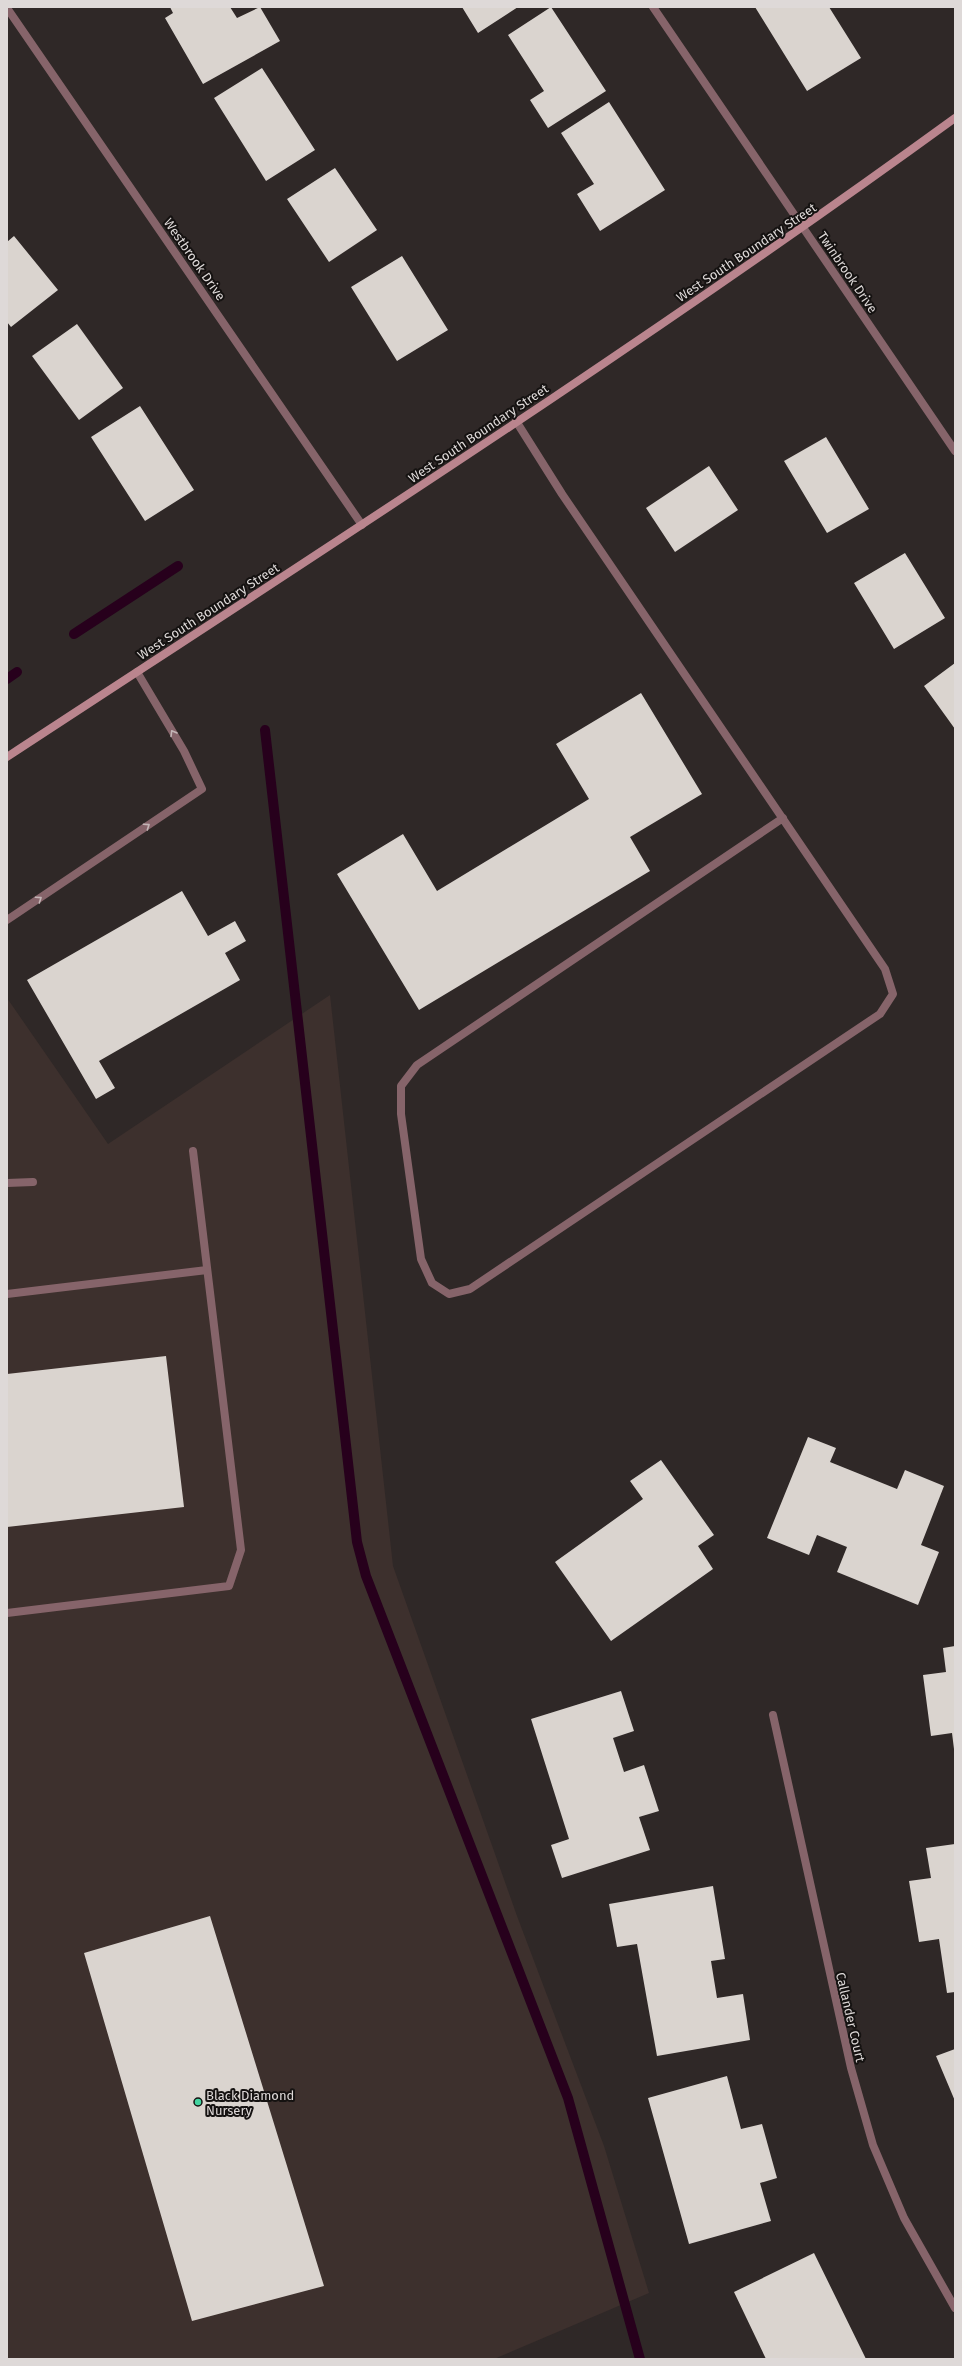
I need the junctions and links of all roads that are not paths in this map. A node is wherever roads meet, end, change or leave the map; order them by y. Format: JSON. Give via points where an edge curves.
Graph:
{"nodes":[{"id":1,"x":654,"y":7,"type":"edge"},
{"id":2,"x":7,"y":8,"type":"edge"},
{"id":3,"x":955,"y":118,"type":"edge"},
{"id":4,"x":803,"y":228,"type":"junction"},
{"id":5,"x":516,"y":421,"type":"junction"},
{"id":6,"x":955,"y":451,"type":"edge"},
{"id":7,"x":362,"y":525,"type":"junction"},
{"id":8,"x":137,"y":672,"type":"junction"},
{"id":9,"x":7,"y":756,"type":"edge"},
{"id":10,"x":782,"y":818,"type":"junction"},
{"id":11,"x":7,"y":920,"type":"edge"},
{"id":12,"x":193,"y":1151,"type":"dead end"},
{"id":13,"x":33,"y":1182,"type":"dead end"},
{"id":14,"x":7,"y":1183,"type":"edge"},
{"id":15,"x":207,"y":1270,"type":"junction"},
{"id":16,"x":7,"y":1294,"type":"edge"},
{"id":17,"x":7,"y":1613,"type":"edge"},
{"id":18,"x":773,"y":1715,"type":"dead end"},
{"id":19,"x":955,"y":2308,"type":"edge"}],
"edges":[{"from":1,"to":4,"type":"street","name":"Twinbrook Drive"},
{"from":2,"to":7,"type":"street","name":"Westbrook Drive"},
{"from":3,"to":4,"type":"street","name":"West South Boundary Street"},
{"from":4,"to":5,"type":"street","name":"West South Boundary Street"},
{"from":4,"to":6,"type":"street","name":"Twinbrook Drive"},
{"from":5,"to":7,"type":"street","name":"West South Boundary Street"},
{"from":5,"to":10,"type":"street","via":[[562,494]]},
{"from":7,"to":8,"type":"street","name":"West South Boundary Street"},
{"from":8,"to":9,"type":"street","name":"West South Boundary Street"},
{"from":11,"to":8,"type":"street","one_way":true,"via":[[202,789],[184,752]]},
{"from":10,"to":10,"type":"street","via":[[885,969],[893,994],[880,1014],[470,1290],[449,1294],[432,1283],[421,1259],[401,1114],[401,1086],[418,1065]]},
{"from":12,"to":15,"type":"street"},
{"from":13,"to":14,"type":"street"},
{"from":15,"to":16,"type":"street"},
{"from":15,"to":17,"type":"street","via":[[241,1550],[228,1586]]},
{"from":18,"to":19,"type":"street","name":"Callander Court","via":[[851,2068],[873,2145],[904,2218]]}]}
